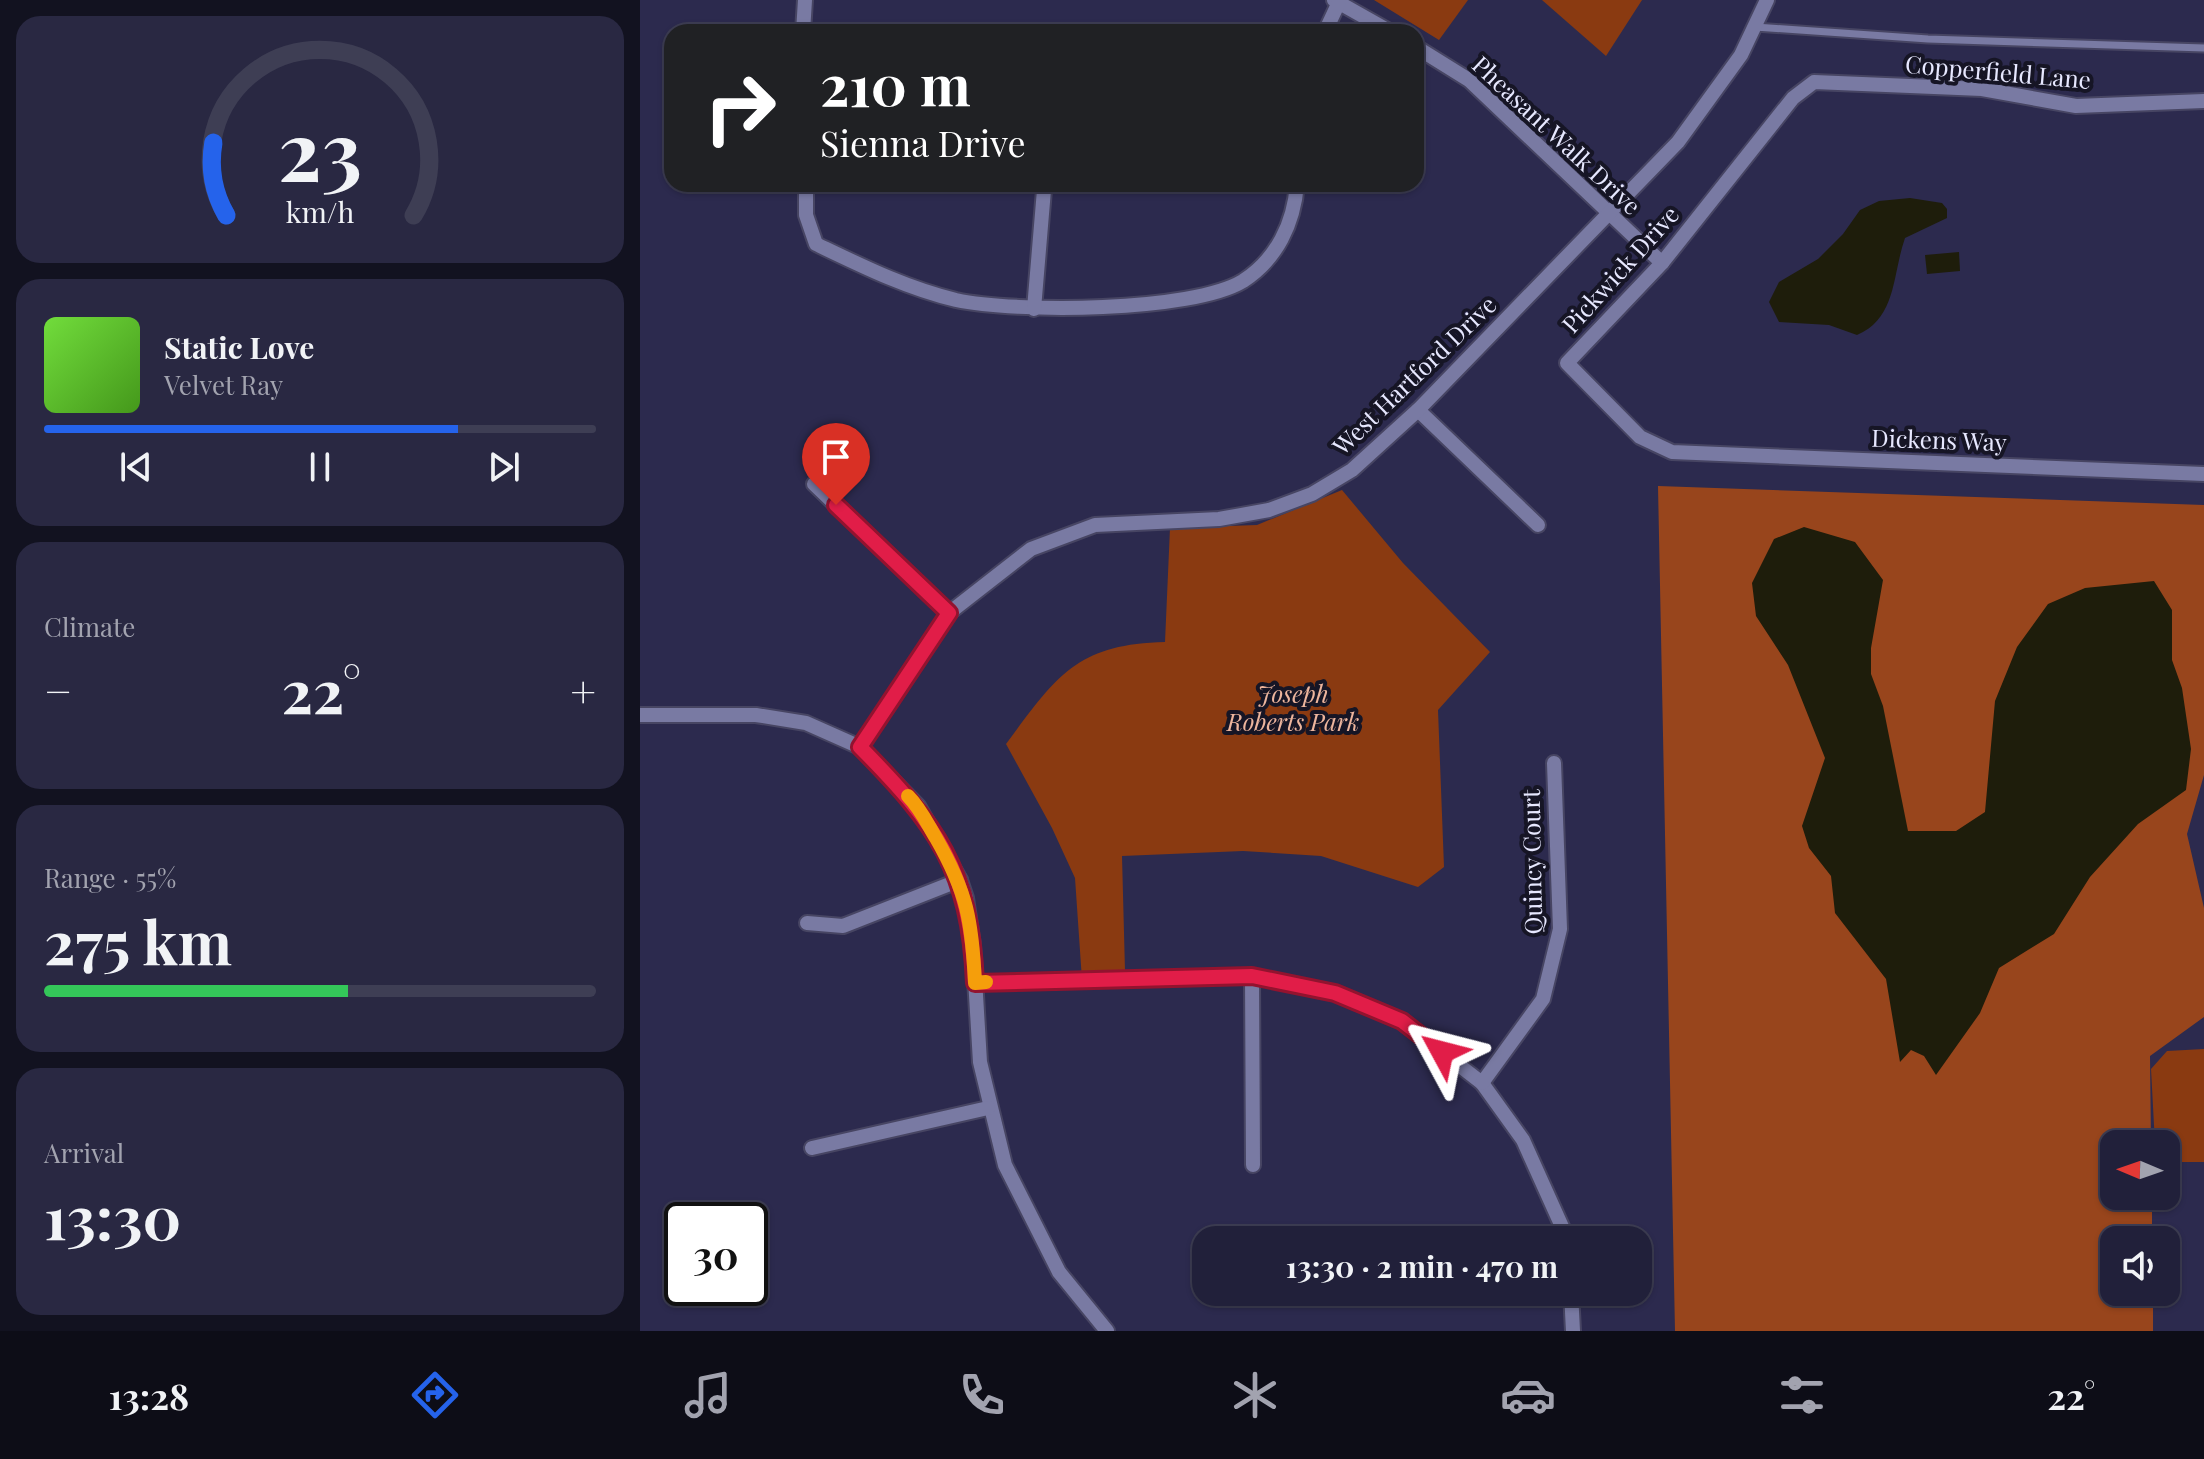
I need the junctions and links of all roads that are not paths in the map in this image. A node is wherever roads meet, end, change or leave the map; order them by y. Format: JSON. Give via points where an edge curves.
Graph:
{"nodes":[{"id":1,"x":805,"y":0,"type":"edge"},
{"id":2,"x":1767,"y":0,"type":"edge"},
{"id":3,"x":1336,"y":1,"type":"edge"},
{"id":4,"x":804,"y":24,"type":"edge"},
{"id":5,"x":1328,"y":24,"type":"edge"},
{"id":6,"x":1377,"y":24,"type":"edge"},
{"id":7,"x":1755,"y":27,"type":"junction"},
{"id":8,"x":2204,"y":48,"type":"edge"},
{"id":9,"x":1424,"y":52,"type":"edge"},
{"id":10,"x":1793,"y":98,"type":"joint"},
{"id":11,"x":2204,"y":101,"type":"edge"},
{"id":12,"x":806,"y":192,"type":"edge"},
{"id":13,"x":1044,"y":192,"type":"edge"},
{"id":14,"x":1295,"y":192,"type":"edge"},
{"id":15,"x":1608,"y":213,"type":"junction"},
{"id":16,"x":1662,"y":263,"type":"junction"},
{"id":17,"x":1034,"y":309,"type":"junction"},
{"id":18,"x":1418,"y":410,"type":"junction"},
{"id":19,"x":1672,"y":452,"type":"joint"},
{"id":20,"x":2204,"y":474,"type":"edge"},
{"id":21,"x":814,"y":484,"type":"dead end"},
{"id":22,"x":1538,"y":525,"type":"dead end"},
{"id":23,"x":949,"y":613,"type":"junction"},
{"id":24,"x":640,"y":715,"type":"edge"},
{"id":25,"x":860,"y":747,"type":"junction"},
{"id":26,"x":1554,"y":763,"type":"dead end"},
{"id":27,"x":960,"y":880,"type":"junction"},
{"id":28,"x":807,"y":923,"type":"dead end"},
{"id":29,"x":1252,"y":976,"type":"junction"},
{"id":30,"x":975,"y":983,"type":"junction"},
{"id":31,"x":1482,"y":1083,"type":"junction"},
{"id":32,"x":988,"y":1108,"type":"junction"},
{"id":33,"x":812,"y":1148,"type":"dead end"},
{"id":34,"x":1253,"y":1165,"type":"dead end"},
{"id":35,"x":1562,"y":1226,"type":"edge"},
{"id":36,"x":1572,"y":1306,"type":"edge"},
{"id":37,"x":1107,"y":1331,"type":"edge"},
{"id":38,"x":1573,"y":1331,"type":"edge"}],
"edges":[{"from":1,"to":4,"type":"street"},
{"from":2,"to":7,"type":"street","name":"West Hartford Drive"},
{"from":3,"to":5,"type":"street"},
{"from":3,"to":6,"type":"street"},
{"from":7,"to":8,"type":"lane"},
{"from":7,"to":15,"type":"street","name":"West Hartford Drive","via":[[1704,110]]},
{"from":9,"to":15,"type":"street","name":"Pheasant Walk Drive","via":[[1469,80]]},
{"from":10,"to":11,"type":"street","name":"Copperfield Lane","via":[[1814,82],[1982,89],[2076,106]]},
{"from":10,"to":16,"type":"street","name":"Pickwick Drive"},
{"from":12,"to":17,"type":"street","via":[[806,215],[816,244],[899,283],[957,300]]},
{"from":13,"to":17,"type":"street"},
{"from":14,"to":17,"type":"street","via":[[1290,220],[1275,250],[1254,273],[1227,289],[1192,298]]},
{"from":15,"to":16,"type":"street","name":"Pheasant Walk Drive"},
{"from":15,"to":18,"type":"street","name":"West Hartford Drive"},
{"from":16,"to":19,"type":"street","name":"Pickwick Drive","via":[[1567,363],[1640,437]]},
{"from":18,"to":22,"type":"street"},
{"from":18,"to":23,"type":"street","name":"West Hartford Drive","via":[[1352,470],[1312,494],[1269,510],[1219,519],[1095,525],[1031,549]]},
{"from":19,"to":20,"type":"street","name":"Dickens Way"},
{"from":21,"to":23,"type":"street"},
{"from":23,"to":25,"type":"street","name":"West Hartford Drive"},
{"from":24,"to":25,"type":"street","via":[[756,715],[806,723]]},
{"from":25,"to":27,"type":"street","via":[[918,806]]},
{"from":26,"to":31,"type":"street","name":"Quincy Court","via":[[1560,929],[1543,999]]},
{"from":27,"to":28,"type":"street","via":[[843,926]]},
{"from":27,"to":30,"type":"street","via":[[970,919]]},
{"from":29,"to":30,"type":"street"},
{"from":29,"to":31,"type":"street","via":[[1335,993],[1402,1021]]},
{"from":29,"to":34,"type":"street"},
{"from":30,"to":32,"type":"street"},
{"from":31,"to":35,"type":"street","via":[[1523,1140]]},
{"from":32,"to":33,"type":"street"},
{"from":32,"to":37,"type":"street","via":[[1005,1165],[1041,1241]]},
{"from":36,"to":38,"type":"street"}]}
